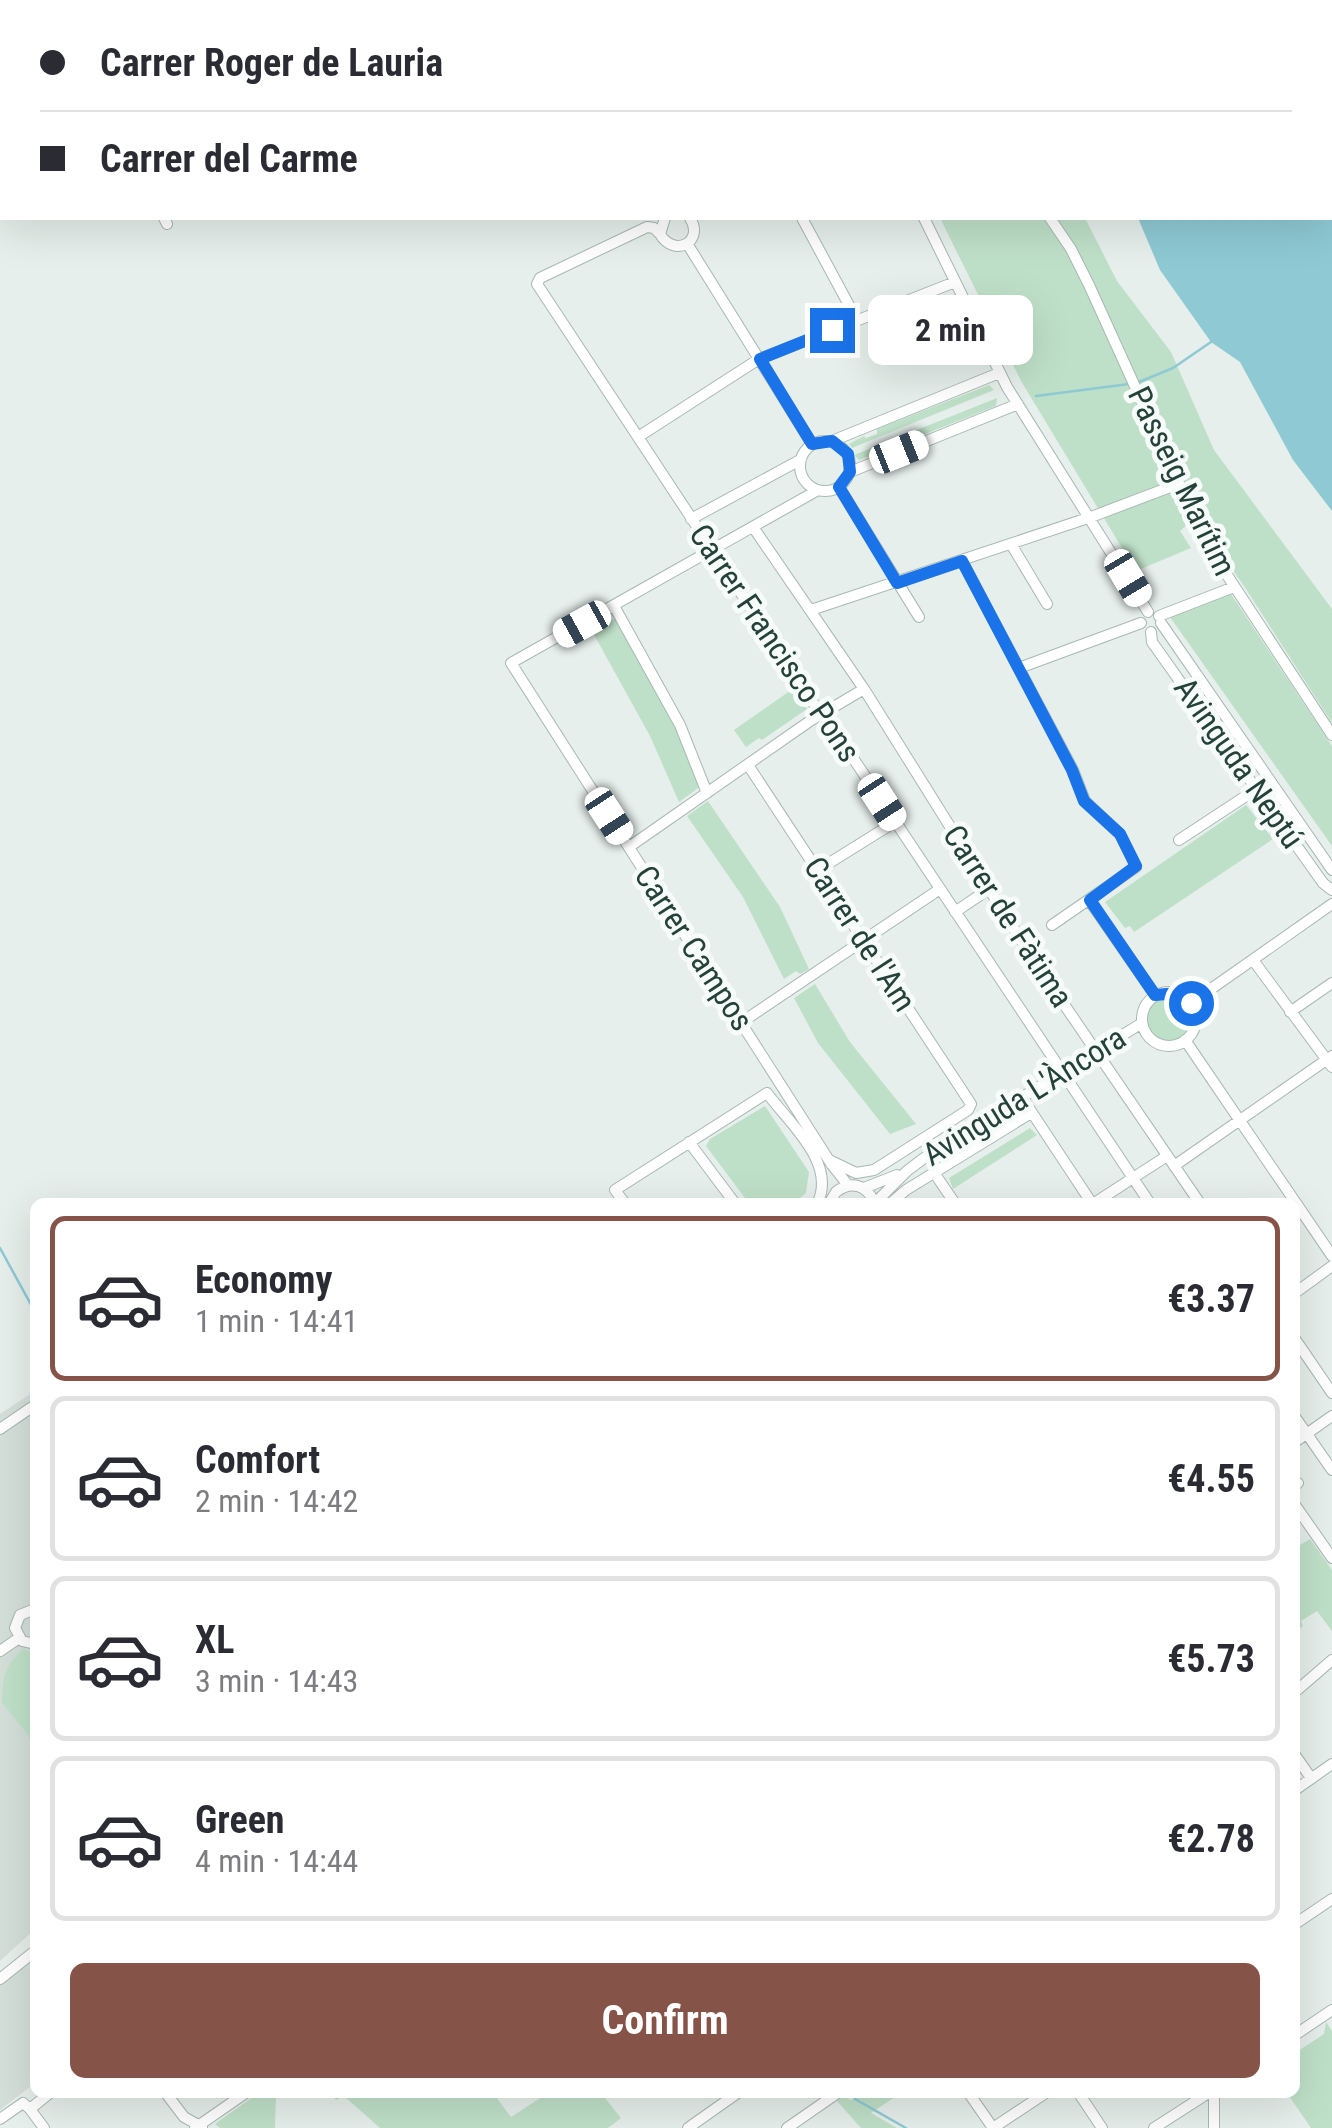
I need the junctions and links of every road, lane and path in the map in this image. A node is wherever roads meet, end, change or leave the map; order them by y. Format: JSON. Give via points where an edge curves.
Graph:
{"nodes":[{"id":1,"x":664,"y":220,"type":"edge"},
{"id":2,"x":691,"y":220,"type":"edge"},
{"id":3,"x":803,"y":220,"type":"edge"},
{"id":4,"x":925,"y":220,"type":"edge"},
{"id":5,"x":1051,"y":220,"type":"edge"},
{"id":6,"x":660,"y":234,"type":"junction"},
{"id":7,"x":688,"y":244,"type":"junction"},
{"id":8,"x":956,"y":282,"type":"junction"},
{"id":9,"x":857,"y":320,"type":"junction"},
{"id":10,"x":760,"y":359,"type":"junction"},
{"id":11,"x":1000,"y":372,"type":"junction"},
{"id":12,"x":1018,"y":404,"type":"junction"},
{"id":13,"x":638,"y":437,"type":"junction"},
{"id":14,"x":832,"y":441,"type":"junction"},
{"id":15,"x":812,"y":444,"type":"junction"},
{"id":16,"x":800,"y":460,"type":"junction"},
{"id":17,"x":850,"y":472,"type":"junction"},
{"id":18,"x":1178,"y":484,"type":"junction"},
{"id":19,"x":839,"y":487,"type":"junction"},
{"id":20,"x":818,"y":490,"type":"junction"},
{"id":21,"x":1090,"y":517,"type":"junction"},
{"id":22,"x":691,"y":519,"type":"junction"},
{"id":23,"x":753,"y":528,"type":"junction"},
{"id":24,"x":1011,"y":544,"type":"junction"},
{"id":25,"x":712,"y":550,"type":"junction"},
{"id":26,"x":962,"y":561,"type":"junction"},
{"id":27,"x":897,"y":583,"type":"junction"},
{"id":28,"x":1234,"y":587,"type":"junction"},
{"id":29,"x":1047,"y":604,"type":"dead end"},
{"id":30,"x":614,"y":606,"type":"junction"},
{"id":31,"x":811,"y":610,"type":"junction"},
{"id":32,"x":919,"y":617,"type":"dead end"},
{"id":33,"x":1156,"y":617,"type":"junction"},
{"id":34,"x":1141,"y":623,"type":"junction"},
{"id":35,"x":1151,"y":632,"type":"junction"},
{"id":36,"x":1019,"y":668,"type":"junction"},
{"id":37,"x":864,"y":689,"type":"junction"},
{"id":38,"x":823,"y":713,"type":"junction"},
{"id":39,"x":1332,"y":735,"type":"edge"},
{"id":40,"x":748,"y":764,"type":"junction"},
{"id":41,"x":1258,"y":788,"type":"junction"},
{"id":42,"x":707,"y":793,"type":"junction"},
{"id":43,"x":895,"y":822,"type":"junction"},
{"id":44,"x":1178,"y":840,"type":"dead end"},
{"id":45,"x":629,"y":847,"type":"junction"},
{"id":46,"x":818,"y":870,"type":"junction"},
{"id":47,"x":1332,"y":870,"type":"edge"},
{"id":48,"x":940,"y":888,"type":"junction"},
{"id":49,"x":989,"y":889,"type":"junction"},
{"id":50,"x":1332,"y":890,"type":"edge"},
{"id":51,"x":1090,"y":900,"type":"junction"},
{"id":52,"x":1332,"y":904,"type":"edge"},
{"id":53,"x":955,"y":912,"type":"junction"},
{"id":54,"x":1052,"y":925,"type":"dead end"},
{"id":55,"x":864,"y":939,"type":"junction"},
{"id":56,"x":1252,"y":960,"type":"junction"},
{"id":57,"x":1332,"y":983,"type":"edge"},
{"id":58,"x":1155,"y":995,"type":"junction"},
{"id":59,"x":1191,"y":1003,"type":"junction"},
{"id":60,"x":1290,"y":1012,"type":"junction"},
{"id":61,"x":742,"y":1022,"type":"junction"},
{"id":62,"x":1142,"y":1023,"type":"junction"},
{"id":63,"x":1185,"y":1040,"type":"junction"},
{"id":64,"x":1096,"y":1050,"type":"junction"},
{"id":65,"x":1330,"y":1061,"type":"edge"},
{"id":66,"x":1060,"y":1072,"type":"junction"},
{"id":67,"x":780,"y":1081,"type":"junction"},
{"id":68,"x":1021,"y":1096,"type":"junction"},
{"id":69,"x":1032,"y":1113,"type":"junction"},
{"id":70,"x":1240,"y":1119,"type":"junction"},
{"id":71,"x":804,"y":1140,"type":"junction"},
{"id":72,"x":689,"y":1142,"type":"junction"},
{"id":73,"x":1170,"y":1161,"type":"junction"},
{"id":74,"x":825,"y":1165,"type":"junction"},
{"id":75,"x":906,"y":1170,"type":"junction"},
{"id":76,"x":934,"y":1174,"type":"junction"},
{"id":77,"x":1133,"y":1179,"type":"junction"},
{"id":78,"x":848,"y":1185,"type":"junction"},
{"id":79,"x":864,"y":1188,"type":"junction"},
{"id":80,"x":833,"y":1197,"type":"edge"},
{"id":81,"x":621,"y":1198,"type":"edge"},
{"id":82,"x":731,"y":1198,"type":"edge"},
{"id":83,"x":819,"y":1198,"type":"edge"},
{"id":84,"x":872,"y":1198,"type":"edge"},
{"id":85,"x":879,"y":1198,"type":"edge"},
{"id":86,"x":897,"y":1198,"type":"edge"},
{"id":87,"x":951,"y":1198,"type":"edge"},
{"id":88,"x":1090,"y":1198,"type":"edge"},
{"id":89,"x":1100,"y":1198,"type":"edge"},
{"id":90,"x":1146,"y":1198,"type":"edge"},
{"id":91,"x":1197,"y":1198,"type":"edge"},
{"id":92,"x":1293,"y":1198,"type":"edge"},
{"id":93,"x":1300,"y":1208,"type":"edge"},
{"id":94,"x":1332,"y":1256,"type":"edge"},
{"id":95,"x":1332,"y":1266,"type":"edge"},
{"id":96,"x":1300,"y":1289,"type":"edge"},
{"id":97,"x":1300,"y":1345,"type":"edge"},
{"id":98,"x":1332,"y":1393,"type":"edge"},
{"id":99,"x":30,"y":1408,"type":"edge"},
{"id":100,"x":1332,"y":1416,"type":"edge"},
{"id":101,"x":1300,"y":1424,"type":"edge"},
{"id":102,"x":0,"y":1429,"type":"edge"},
{"id":103,"x":1307,"y":1434,"type":"junction"},
{"id":104,"x":1300,"y":1439,"type":"edge"},
{"id":105,"x":1328,"y":1468,"type":"edge"},
{"id":106,"x":1300,"y":1512,"type":"edge"},
{"id":107,"x":1332,"y":1558,"type":"edge"},
{"id":108,"x":30,"y":1610,"type":"edge"},
{"id":109,"x":19,"y":1638,"type":"junction"},
{"id":110,"x":30,"y":1642,"type":"edge"},
{"id":111,"x":0,"y":1651,"type":"edge"},
{"id":112,"x":1332,"y":1660,"type":"edge"},
{"id":113,"x":1300,"y":1688,"type":"edge"},
{"id":114,"x":1300,"y":1762,"type":"edge"},
{"id":115,"x":1332,"y":1764,"type":"edge"},
{"id":116,"x":1312,"y":1778,"type":"junction"},
{"id":117,"x":1300,"y":1786,"type":"edge"},
{"id":118,"x":1328,"y":1902,"type":"edge"},
{"id":119,"x":1332,"y":1917,"type":"edge"},
{"id":120,"x":1300,"y":1921,"type":"edge"},
{"id":121,"x":30,"y":1955,"type":"edge"},
{"id":122,"x":0,"y":1979,"type":"edge"},
{"id":123,"x":1332,"y":2010,"type":"edge"},
{"id":124,"x":1300,"y":2032,"type":"edge"},
{"id":125,"x":44,"y":2098,"type":"edge"},
{"id":126,"x":170,"y":2098,"type":"edge"},
{"id":127,"x":239,"y":2098,"type":"edge"},
{"id":128,"x":730,"y":2098,"type":"edge"},
{"id":129,"x":830,"y":2098,"type":"edge"},
{"id":130,"x":974,"y":2098,"type":"edge"},
{"id":131,"x":1039,"y":2098,"type":"edge"},
{"id":132,"x":1082,"y":2098,"type":"edge"},
{"id":133,"x":1202,"y":2098,"type":"edge"},
{"id":134,"x":1212,"y":2098,"type":"edge"},
{"id":135,"x":30,"y":2109,"type":"junction"},
{"id":136,"x":0,"y":2119,"type":"edge"},
{"id":137,"x":1000,"y":2126,"type":"edge"},
{"id":138,"x":199,"y":2127,"type":"edge"},
{"id":139,"x":44,"y":2128,"type":"edge"},
{"id":140,"x":688,"y":2128,"type":"edge"},
{"id":141,"x":787,"y":2128,"type":"edge"},
{"id":142,"x":1102,"y":2128,"type":"edge"},
{"id":143,"x":1154,"y":2128,"type":"edge"},
{"id":144,"x":1214,"y":2128,"type":"edge"}],
"edges":[{"from":1,"to":6,"type":"street"},
{"from":2,"to":7,"type":"street","via":[[696,231]]},
{"from":3,"to":9,"type":"street"},
{"from":4,"to":8,"type":"street","name":"Avinguda Neptú"},
{"from":5,"to":18,"type":"street","name":"Passeig Marítim","via":[[1096,300]]},
{"from":6,"to":7,"type":"street","via":[[671,246]]},
{"from":6,"to":13,"type":"street","name":"Carrer Francisco Pons","via":[[647,227],[536,282]]},
{"from":7,"to":10,"type":"street"},
{"from":8,"to":9,"type":"street"},
{"from":8,"to":11,"type":"street","name":"Avinguda Neptú"},
{"from":9,"to":10,"type":"street"},
{"from":10,"to":13,"type":"street"},
{"from":10,"to":15,"type":"street"},
{"from":11,"to":12,"type":"street","name":"Avinguda Neptú"},
{"from":11,"to":14,"type":"street"},
{"from":12,"to":17,"type":"street"},
{"from":12,"to":21,"type":"street","name":"Avinguda Neptú"},
{"from":13,"to":22,"type":"street","name":"Carrer Francisco Pons"},
{"from":14,"to":15,"type":"street"},
{"from":14,"to":17,"type":"street","via":[[848,454]]},
{"from":15,"to":16,"type":"street"},
{"from":16,"to":20,"type":"street","via":[[802,476]]},
{"from":16,"to":22,"type":"street"},
{"from":17,"to":19,"type":"street"},
{"from":18,"to":21,"type":"street"},
{"from":18,"to":28,"type":"street","name":"Passeig Marítim"},
{"from":19,"to":20,"type":"street"},
{"from":19,"to":27,"type":"street"},
{"from":20,"to":23,"type":"street"},
{"from":21,"to":24,"type":"street"},
{"from":21,"to":33,"type":"street","name":"Avinguda Neptú"},
{"from":22,"to":25,"type":"street","name":"Carrer Francisco Pons"},
{"from":23,"to":25,"type":"street"},
{"from":23,"to":31,"type":"street","name":"Carrer de Fàtima"},
{"from":24,"to":26,"type":"street"},
{"from":24,"to":29,"type":"street"},
{"from":25,"to":30,"type":"street"},
{"from":25,"to":38,"type":"street","name":"Carrer Francisco Pons"},
{"from":26,"to":27,"type":"street"},
{"from":26,"to":36,"type":"street"},
{"from":27,"to":31,"type":"street"},
{"from":27,"to":32,"type":"street"},
{"from":28,"to":33,"type":"street"},
{"from":28,"to":39,"type":"street","name":"Passeig Marítim"},
{"from":30,"to":42,"type":"street","via":[[680,724]]},
{"from":30,"to":45,"type":"street","name":"Carrer Campos","via":[[511,663]]},
{"from":31,"to":37,"type":"street","name":"Carrer de Fàtima"},
{"from":33,"to":34,"type":"street","via":[[1143,615]]},
{"from":33,"to":35,"type":"street","via":[[1157,631]]},
{"from":33,"to":47,"type":"street","name":"Avinguda Neptú"},
{"from":34,"to":35,"type":"street","name":"Avinguda Neptú"},
{"from":34,"to":36,"type":"street"},
{"from":35,"to":41,"type":"street","name":"Avinguda Neptú"},
{"from":36,"to":51,"type":"street","via":[[1084,801],[1120,834],[1136,866]]},
{"from":37,"to":38,"type":"street"},
{"from":37,"to":49,"type":"street","name":"Carrer de Fàtima"},
{"from":38,"to":40,"type":"street"},
{"from":38,"to":43,"type":"street","name":"Carrer Francisco Pons"},
{"from":40,"to":42,"type":"street"},
{"from":40,"to":46,"type":"street","name":"Carrer de l'Am"},
{"from":41,"to":44,"type":"street"},
{"from":41,"to":50,"type":"street","name":"Avinguda Neptú"},
{"from":42,"to":45,"type":"street"},
{"from":43,"to":46,"type":"street"},
{"from":43,"to":48,"type":"street","name":"Carrer Francisco Pons"},
{"from":45,"to":61,"type":"street","name":"Carrer Campos"},
{"from":46,"to":55,"type":"street","name":"Carrer de l'Am"},
{"from":48,"to":53,"type":"street","name":"Carrer Francisco Pons"},
{"from":48,"to":55,"type":"street"},
{"from":49,"to":53,"type":"street"},
{"from":49,"to":64,"type":"street","name":"Carrer de Fàtima"},
{"from":51,"to":54,"type":"street"},
{"from":51,"to":58,"type":"street"},
{"from":52,"to":56,"type":"street"},
{"from":53,"to":66,"type":"street","name":"Carrer Francisco Pons"},
{"from":55,"to":61,"type":"street"},
{"from":55,"to":74,"type":"street","name":"Carrer de l'Am","via":[[971,1104],[874,1170]]},
{"from":56,"to":59,"type":"street"},
{"from":56,"to":60,"type":"street"},
{"from":57,"to":60,"type":"street"},
{"from":58,"to":59,"type":"street","via":[[1178,993]]},
{"from":58,"to":62,"type":"street"},
{"from":59,"to":63,"type":"street","via":[[1195,1027]]},
{"from":60,"to":65,"type":"street"},
{"from":61,"to":67,"type":"street","name":"Carrer Campos"},
{"from":62,"to":63,"type":"street","via":[[1159,1044]]},
{"from":62,"to":64,"type":"street","name":"Avinguda L'Àncora"},
{"from":63,"to":70,"type":"street"},
{"from":64,"to":66,"type":"street","name":"Avinguda L'Àncora"},
{"from":64,"to":73,"type":"street","name":"Carrer de Fàtima"},
{"from":65,"to":70,"type":"street"},
{"from":66,"to":68,"type":"street","name":"Avinguda L'Àncora"},
{"from":66,"to":77,"type":"street","name":"Carrer Francisco Pons"},
{"from":67,"to":71,"type":"street"},
{"from":67,"to":74,"type":"street"},
{"from":68,"to":69,"type":"street"},
{"from":68,"to":75,"type":"street","name":"Avinguda L'Àncora"},
{"from":69,"to":76,"type":"street"},
{"from":69,"to":88,"type":"street"},
{"from":70,"to":73,"type":"street"},
{"from":70,"to":92,"type":"street"},
{"from":71,"to":72,"type":"street","via":[[768,1094]]},
{"from":71,"to":74,"type":"street"},
{"from":72,"to":81,"type":"street","via":[[615,1190]]},
{"from":72,"to":82,"type":"street"},
{"from":73,"to":77,"type":"street"},
{"from":73,"to":91,"type":"street","name":"Carrer de Fàtima"},
{"from":74,"to":78,"type":"street"},
{"from":74,"to":80,"type":"street"},
{"from":74,"to":83,"type":"street"},
{"from":75,"to":79,"type":"street","name":"Avinguda L'Àncora"},
{"from":75,"to":85,"type":"street","name":"Avinguda L'Àncora"},
{"from":76,"to":86,"type":"street"},
{"from":76,"to":87,"type":"street"},
{"from":77,"to":89,"type":"street"},
{"from":77,"to":90,"type":"street","name":"Carrer Francisco Pons"},
{"from":78,"to":79,"type":"street"},
{"from":78,"to":80,"type":"street"},
{"from":79,"to":84,"type":"street"},
{"from":93,"to":94,"type":"street"},
{"from":95,"to":96,"type":"street"},
{"from":97,"to":98,"type":"street"},
{"from":99,"to":102,"type":"street"},
{"from":100,"to":103,"type":"street"},
{"from":101,"to":103,"type":"street"},
{"from":103,"to":104,"type":"street"},
{"from":103,"to":105,"type":"street"},
{"from":106,"to":107,"type":"street"},
{"from":108,"to":109,"type":"street","via":[[17,1618]]},
{"from":109,"to":110,"type":"street"},
{"from":109,"to":111,"type":"street"},
{"from":112,"to":113,"type":"street"},
{"from":114,"to":116,"type":"street"},
{"from":115,"to":116,"type":"street"},
{"from":116,"to":117,"type":"street"},
{"from":118,"to":119,"type":"street"},
{"from":118,"to":120,"type":"street"},
{"from":121,"to":122,"type":"street"},
{"from":123,"to":124,"type":"street"},
{"from":125,"to":135,"type":"street"},
{"from":126,"to":138,"type":"street"},
{"from":127,"to":138,"type":"street"},
{"from":128,"to":140,"type":"street"},
{"from":129,"to":141,"type":"street"},
{"from":130,"to":137,"type":"street"},
{"from":131,"to":137,"type":"street"},
{"from":132,"to":142,"type":"street"},
{"from":133,"to":143,"type":"street"},
{"from":134,"to":144,"type":"street"},
{"from":135,"to":136,"type":"street","via":[[22,2103]]},
{"from":135,"to":139,"type":"street"}]}
